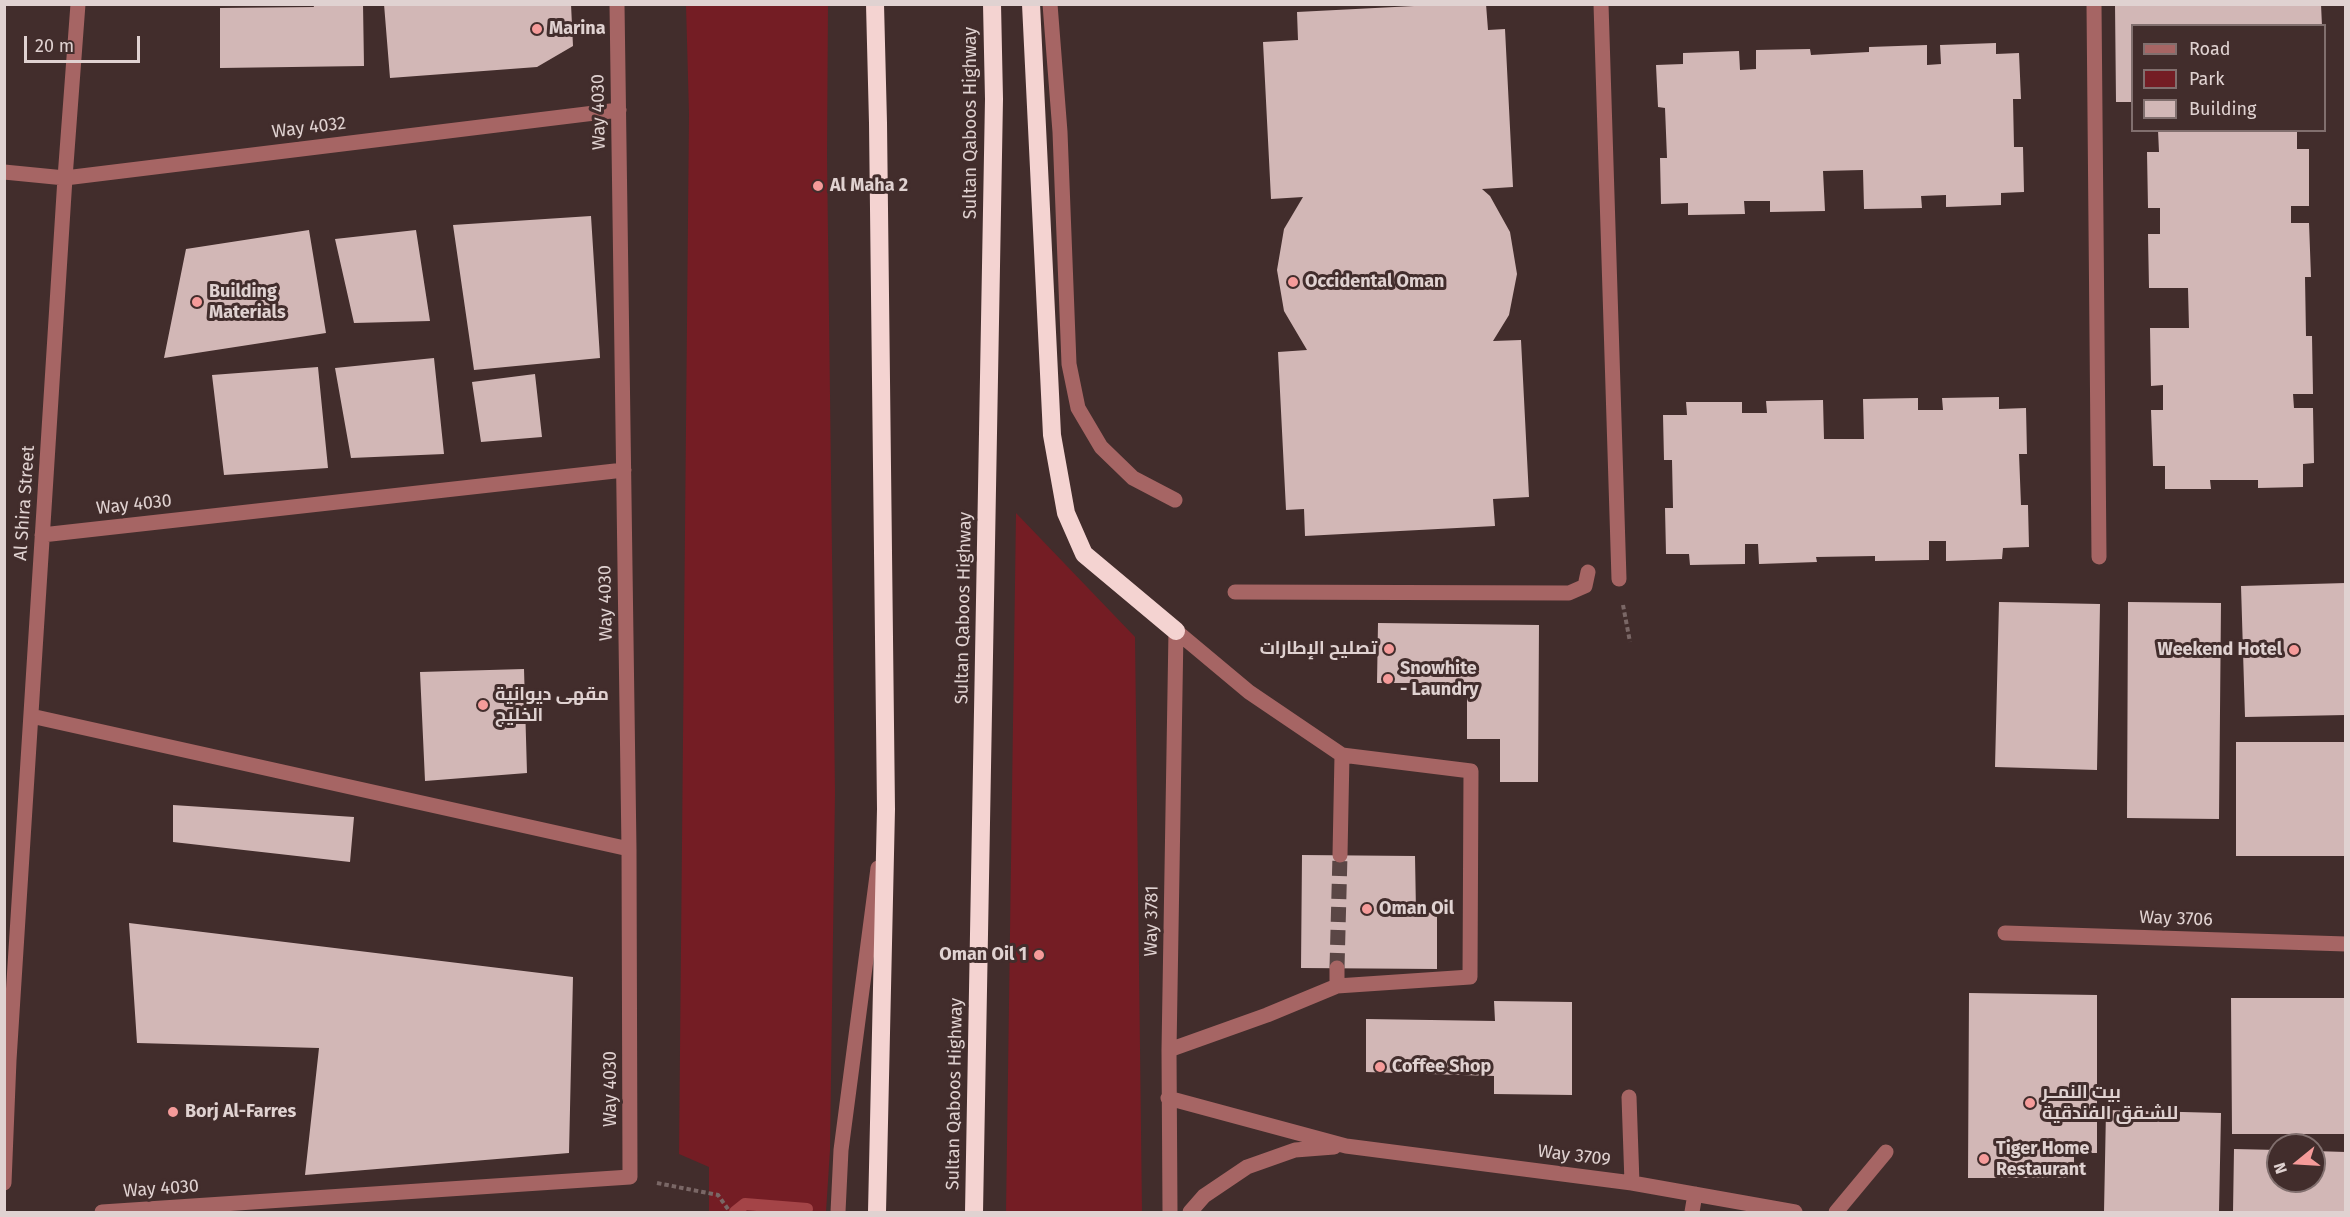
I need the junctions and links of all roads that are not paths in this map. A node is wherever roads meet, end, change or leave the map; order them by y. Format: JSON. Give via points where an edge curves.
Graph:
{"nodes":[{"id":1,"x":78,"y":4,"type":"edge"},
{"id":2,"x":617,"y":4,"type":"edge"},
{"id":3,"x":875,"y":4,"type":"edge"},
{"id":4,"x":992,"y":4,"type":"edge"},
{"id":5,"x":1031,"y":4,"type":"edge"},
{"id":6,"x":1050,"y":4,"type":"edge"},
{"id":7,"x":1601,"y":4,"type":"edge"},
{"id":8,"x":2094,"y":4,"type":"edge"},
{"id":9,"x":619,"y":110,"type":"junction"},
{"id":10,"x":4,"y":172,"type":"edge"},
{"id":11,"x":65,"y":178,"type":"junction"},
{"id":12,"x":624,"y":470,"type":"junction"},
{"id":13,"x":1175,"y":500,"type":"dead end"},
{"id":14,"x":42,"y":535,"type":"junction"},
{"id":15,"x":2098,"y":558,"type":"dead end"},
{"id":16,"x":1588,"y":572,"type":"dead end"},
{"id":17,"x":1619,"y":579,"type":"road end"},
{"id":18,"x":1235,"y":592,"type":"dead end"},
{"id":19,"x":1176,"y":630,"type":"junction"},
{"id":20,"x":31,"y":716,"type":"junction"},
{"id":21,"x":1342,"y":754,"type":"junction"},
{"id":22,"x":885,"y":809,"type":"junction"},
{"id":23,"x":629,"y":849,"type":"junction"},
{"id":24,"x":1340,"y":855,"type":"tunnel mouth"},
{"id":25,"x":2005,"y":933,"type":"dead end"},
{"id":26,"x":2346,"y":944,"type":"edge"},
{"id":27,"x":1337,"y":968,"type":"tunnel mouth"},
{"id":28,"x":1337,"y":986,"type":"junction"},
{"id":29,"x":1169,"y":1050,"type":"junction"},
{"id":30,"x":7,"y":1058,"type":"edge"},
{"id":31,"x":1629,"y":1097,"type":"dead end"},
{"id":32,"x":1168,"y":1098,"type":"junction"},
{"id":33,"x":1346,"y":1146,"type":"junction"},
{"id":34,"x":1886,"y":1152,"type":"dead end"},
{"id":35,"x":4,"y":1183,"type":"edge"},
{"id":36,"x":1632,"y":1183,"type":"junction"},
{"id":37,"x":1695,"y":1194,"type":"junction"},
{"id":38,"x":102,"y":1212,"type":"edge"},
{"id":39,"x":838,"y":1212,"type":"edge"},
{"id":40,"x":877,"y":1212,"type":"edge"},
{"id":41,"x":974,"y":1212,"type":"edge"},
{"id":42,"x":1170,"y":1212,"type":"edge"},
{"id":43,"x":1190,"y":1212,"type":"edge"},
{"id":44,"x":1692,"y":1212,"type":"edge"},
{"id":45,"x":1795,"y":1212,"type":"edge"},
{"id":46,"x":1836,"y":1212,"type":"edge"}],
"edges":[{"from":1,"to":11,"type":"street","name":"Al Shira Street"},
{"from":2,"to":9,"type":"street","name":"Way 4030"},
{"from":3,"to":22,"type":"highway"},
{"from":4,"to":41,"type":"highway","name":"Sultan Qaboos Highway","via":[[994,111]]},
{"from":5,"to":19,"type":"highway","via":[[1053,435],[1066,513],[1084,554]]},
{"from":6,"to":13,"type":"street","via":[[1060,132],[1069,364],[1078,408],[1101,447],[1133,478]]},
{"from":7,"to":17,"type":"street"},
{"from":8,"to":15,"type":"street"},
{"from":9,"to":11,"type":"street","name":"Way 4032"},
{"from":9,"to":12,"type":"street","name":"Way 4030"},
{"from":10,"to":11,"type":"street","name":"Way 4032"},
{"from":11,"to":14,"type":"street","name":"Al Shira Street"},
{"from":12,"to":14,"type":"street","name":"Way 4030"},
{"from":12,"to":23,"type":"street","name":"Way 4030"},
{"from":14,"to":20,"type":"street","name":"Al Shira Street"},
{"from":16,"to":18,"type":"street","via":[[1585,586],[1569,593]]},
{"from":19,"to":21,"type":"street","via":[[1249,692]]},
{"from":19,"to":29,"type":"street","name":"Way 3781"},
{"from":20,"to":23,"type":"street"},
{"from":20,"to":30,"type":"street","name":"Al Shira Street"},
{"from":21,"to":24,"type":"street"},
{"from":21,"to":28,"type":"street","via":[[1471,771],[1470,977]]},
{"from":22,"to":39,"type":"street","via":[[841,1150]]},
{"from":22,"to":40,"type":"highway"},
{"from":23,"to":38,"type":"street","name":"Way 4030","via":[[630,1177]]},
{"from":25,"to":26,"type":"street","name":"Way 3706"},
{"from":27,"to":28,"type":"street"},
{"from":28,"to":29,"type":"street"},
{"from":29,"to":32,"type":"street","name":"Way 3781"},
{"from":30,"to":35,"type":"street","name":"Al Shira Street"},
{"from":31,"to":36,"type":"street"},
{"from":32,"to":33,"type":"street","name":"Way 3709"},
{"from":32,"to":42,"type":"street","name":"Way 3781"},
{"from":33,"to":36,"type":"street","name":"Way 3709"},
{"from":33,"to":43,"type":"street","name":"Way 3709","via":[[1296,1150],[1247,1167],[1204,1196]]},
{"from":34,"to":46,"type":"street"},
{"from":36,"to":37,"type":"street","name":"Way 3709"},
{"from":37,"to":44,"type":"street"},
{"from":37,"to":45,"type":"street","name":"Way 3709"}]}
